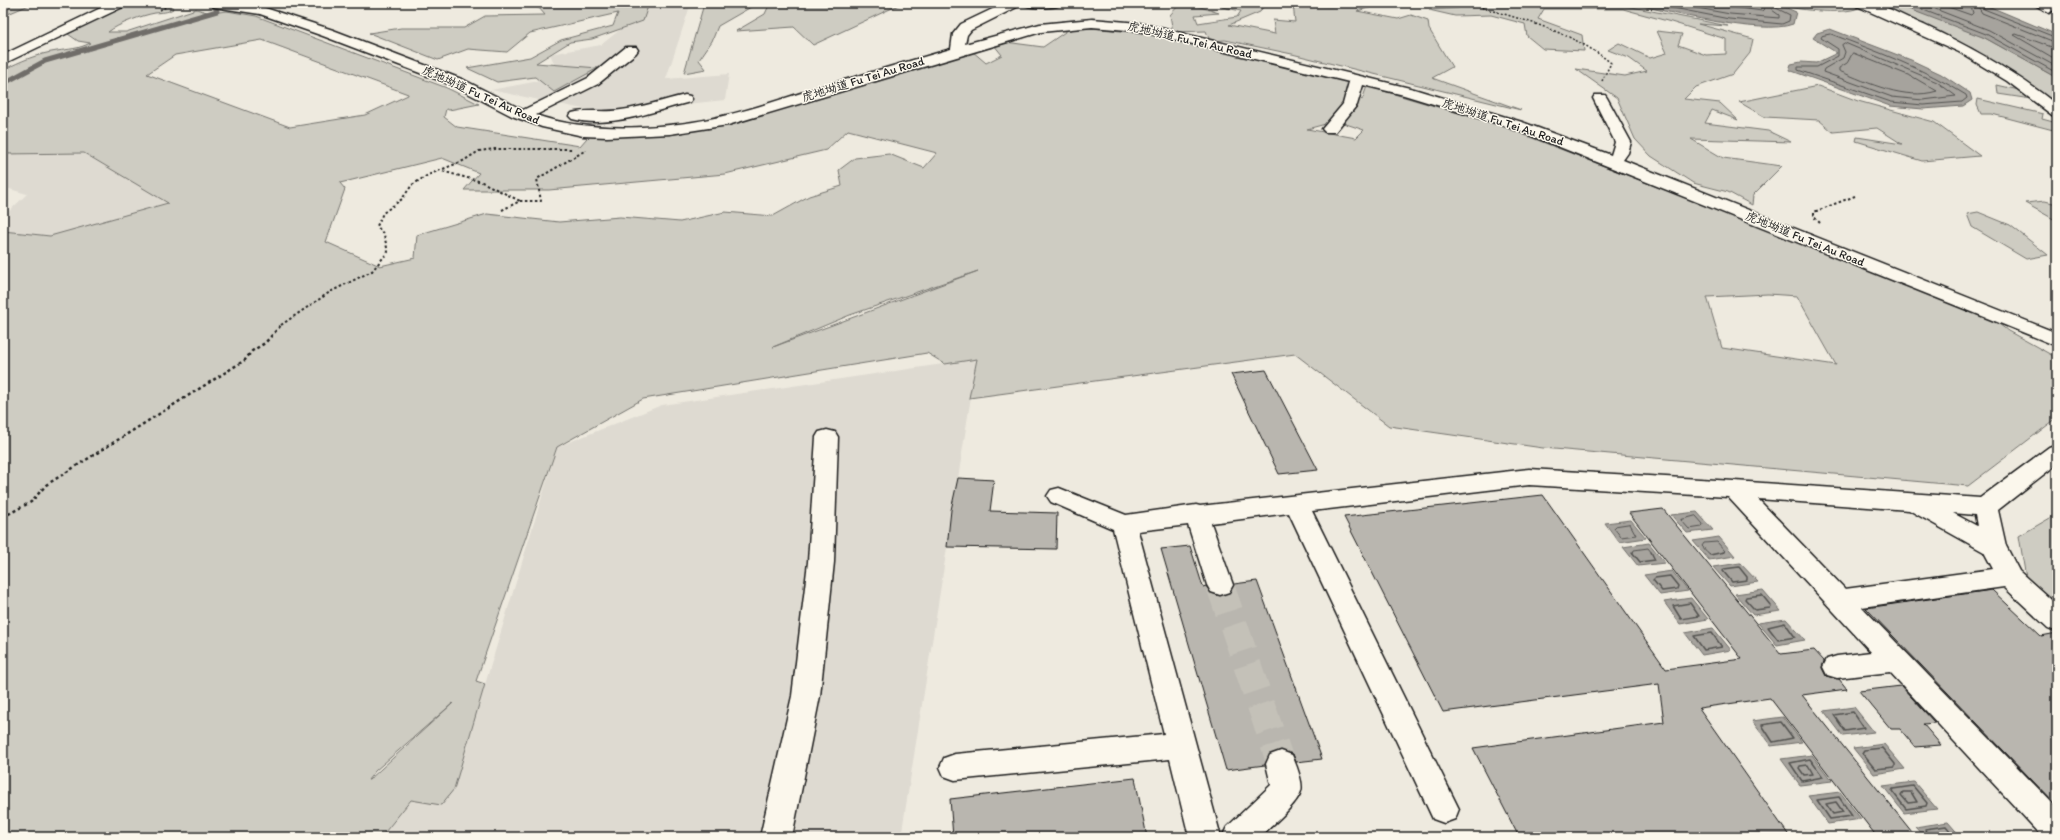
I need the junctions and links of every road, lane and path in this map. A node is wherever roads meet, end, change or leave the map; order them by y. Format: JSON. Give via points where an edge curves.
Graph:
{"nodes":[{"id":1,"x":121,"y":3,"type":"edge"},
{"id":2,"x":170,"y":3,"type":"edge"},
{"id":3,"x":214,"y":3,"type":"edge"},
{"id":4,"x":1015,"y":3,"type":"edge"},
{"id":5,"x":1030,"y":3,"type":"edge"},
{"id":6,"x":1056,"y":3,"type":"edge"},
{"id":7,"x":1476,"y":3,"type":"edge"},
{"id":8,"x":1861,"y":3,"type":"edge"},
{"id":9,"x":160,"y":10,"type":"dead end"},
{"id":10,"x":631,"y":50,"type":"dead end"},
{"id":11,"x":957,"y":51,"type":"junction"},
{"id":12,"x":3,"y":60,"type":"edge"},
{"id":13,"x":1357,"y":79,"type":"junction"},
{"id":14,"x":1600,"y":98,"type":"joint"},
{"id":15,"x":685,"y":99,"type":"dead end"},
{"id":16,"x":2057,"y":112,"type":"edge"},
{"id":17,"x":524,"y":115,"type":"junction"},
{"id":18,"x":1330,"y":129,"type":"dead end"},
{"id":19,"x":607,"y":132,"type":"junction"},
{"id":20,"x":586,"y":150,"type":"junction"},
{"id":21,"x":1614,"y":162,"type":"junction"},
{"id":22,"x":437,"y":170,"type":"junction"},
{"id":23,"x":1855,"y":196,"type":"dead end"},
{"id":24,"x":520,"y":201,"type":"junction"},
{"id":25,"x":502,"y":210,"type":"dead end"},
{"id":26,"x":1822,"y":224,"type":"dead end"},
{"id":27,"x":2057,"y":340,"type":"edge"},
{"id":28,"x":827,"y":437,"type":"dead end"},
{"id":29,"x":2057,"y":452,"type":"edge"},
{"id":30,"x":1734,"y":489,"type":"junction"},
{"id":31,"x":1059,"y":496,"type":"dead end"},
{"id":32,"x":1912,"y":502,"type":"junction"},
{"id":33,"x":1296,"y":504,"type":"junction"},
{"id":34,"x":1985,"y":507,"type":"junction"},
{"id":35,"x":1196,"y":514,"type":"junction"},
{"id":36,"x":3,"y":517,"type":"edge"},
{"id":37,"x":1124,"y":524,"type":"junction"},
{"id":38,"x":1994,"y":546,"type":"junction"},
{"id":39,"x":2009,"y":577,"type":"junction"},
{"id":40,"x":1220,"y":585,"type":"tunnel mouth"},
{"id":41,"x":1839,"y":600,"type":"junction"},
{"id":42,"x":2057,"y":621,"type":"edge"},
{"id":43,"x":1896,"y":660,"type":"junction"},
{"id":44,"x":1837,"y":667,"type":"dead end"},
{"id":45,"x":1181,"y":745,"type":"junction"},
{"id":46,"x":1281,"y":764,"type":"tunnel mouth"},
{"id":47,"x":955,"y":767,"type":"dead end"},
{"id":48,"x":1444,"y":809,"type":"dead end"},
{"id":49,"x":2057,"y":830,"type":"edge"},
{"id":50,"x":776,"y":837,"type":"edge"},
{"id":51,"x":1204,"y":837,"type":"edge"},
{"id":52,"x":1238,"y":837,"type":"edge"}],
"edges":[{"from":1,"to":12,"type":"street"},
{"from":2,"to":9,"type":"path","via":[[174,3]]},
{"from":3,"to":17,"type":"street","name":"虎地坳道 Fu Tei Au Road","via":[[262,11],[328,33],[459,83]]},
{"from":4,"to":11,"type":"street","via":[[966,27],[960,34]]},
{"from":5,"to":6,"type":"street"},
{"from":7,"to":14,"type":"path","via":[[1575,39],[1598,51],[1611,63],[1597,89]]},
{"from":8,"to":16,"type":"street","via":[[1966,49],[2038,96]]},
{"from":10,"to":17,"type":"street","via":[[593,82]]},
{"from":11,"to":13,"type":"street","name":"虎地坳道 Fu Tei Au Road","via":[[1040,28],[1107,23],[1177,35]]},
{"from":11,"to":19,"type":"street","name":"虎地坳道 Fu Tei Au Road","via":[[728,120],[670,129]]},
{"from":13,"to":18,"type":"street","via":[[1350,105]]},
{"from":13,"to":21,"type":"street","name":"虎地坳道 Fu Tei Au Road","via":[[1486,115]]},
{"from":14,"to":21,"type":"street","via":[[1623,142]]},
{"from":15,"to":17,"type":"street","via":[[621,115]]},
{"from":17,"to":19,"type":"street","name":"虎地坳道 Fu Tei Au Road","via":[[547,124]]},
{"from":19,"to":20,"type":"path"},
{"from":20,"to":22,"type":"path","via":[[482,150],[461,162]]},
{"from":20,"to":24,"type":"path","via":[[537,179],[540,201]]},
{"from":21,"to":27,"type":"street","name":"虎地坳道 Fu Tei Au Road"},
{"from":22,"to":24,"type":"path","via":[[482,182]]},
{"from":22,"to":36,"type":"path","via":[[404,192],[402,198],[389,206],[379,217],[377,226],[384,235],[388,252],[372,271],[330,292],[285,321],[266,343],[252,351],[245,360],[46,485],[31,502]]},
{"from":23,"to":26,"type":"path","via":[[1814,212],[1814,216]]},
{"from":24,"to":25,"type":"path"},
{"from":28,"to":50,"type":"street","via":[[822,562],[806,696]]},
{"from":29,"to":34,"type":"street"},
{"from":30,"to":32,"type":"street"},
{"from":30,"to":33,"type":"street","via":[[1529,477]]},
{"from":30,"to":41,"type":"street"},
{"from":31,"to":37,"type":"street"},
{"from":32,"to":34,"type":"street"},
{"from":32,"to":38,"type":"street"},
{"from":33,"to":35,"type":"street"},
{"from":33,"to":48,"type":"street"},
{"from":34,"to":38,"type":"street"},
{"from":35,"to":37,"type":"street"},
{"from":35,"to":40,"type":"street"},
{"from":37,"to":45,"type":"street"},
{"from":38,"to":39,"type":"street"},
{"from":39,"to":41,"type":"street"},
{"from":39,"to":42,"type":"street"},
{"from":41,"to":43,"type":"street"},
{"from":43,"to":44,"type":"street"},
{"from":43,"to":49,"type":"street"},
{"from":45,"to":47,"type":"street"},
{"from":45,"to":51,"type":"street"},
{"from":46,"to":52,"type":"street","via":[[1287,789]]}]}
